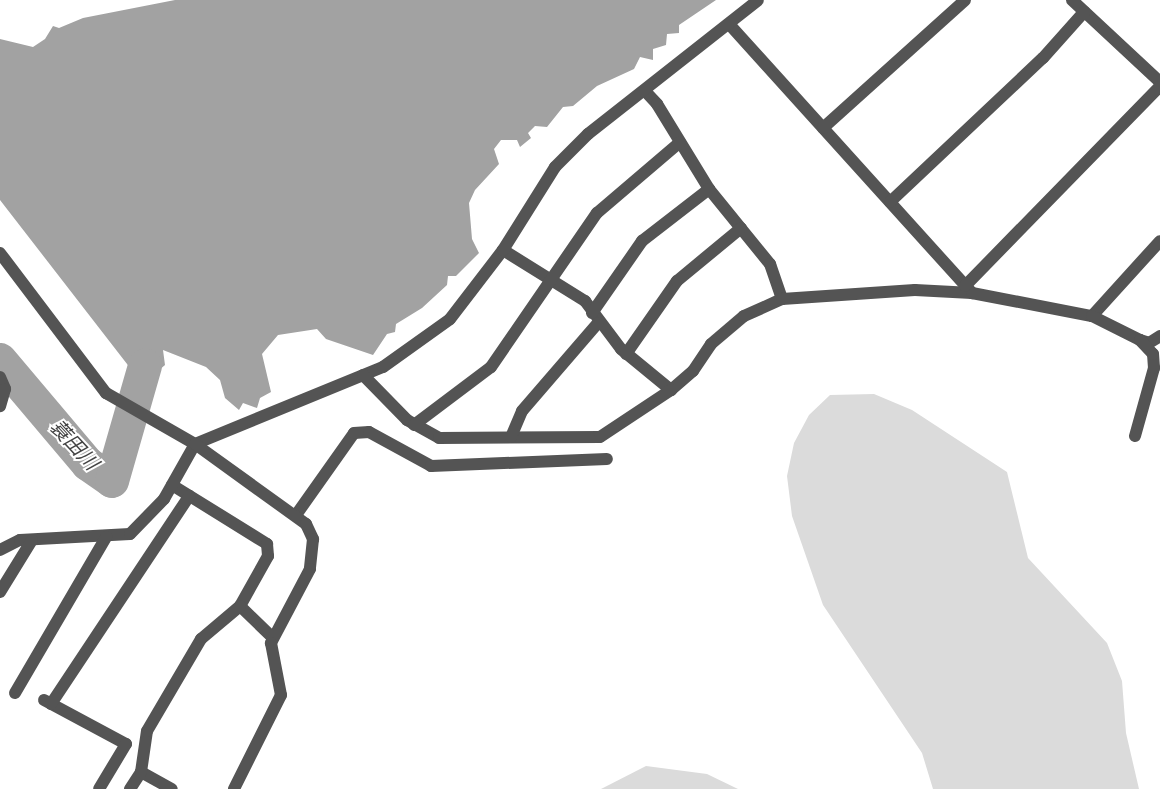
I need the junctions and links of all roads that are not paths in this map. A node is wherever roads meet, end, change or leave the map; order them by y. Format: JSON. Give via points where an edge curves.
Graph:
{"nodes":[{"id":1,"x":758,"y":0,"type":"edge"},
{"id":2,"x":965,"y":0,"type":"edge"},
{"id":3,"x":1072,"y":0,"type":"edge"},
{"id":4,"x":1084,"y":12,"type":"junction"},
{"id":5,"x":729,"y":24,"type":"junction"},
{"id":6,"x":1160,"y":82,"type":"edge"},
{"id":7,"x":1160,"y":86,"type":"edge"},
{"id":8,"x":645,"y":92,"type":"junction"},
{"id":9,"x":823,"y":128,"type":"junction"},
{"id":10,"x":680,"y":142,"type":"junction"},
{"id":11,"x":708,"y":190,"type":"junction"},
{"id":12,"x":890,"y":202,"type":"junction"},
{"id":13,"x":741,"y":228,"type":"junction"},
{"id":14,"x":1160,"y":241,"type":"edge"},
{"id":15,"x":503,"y":250,"type":"junction"},
{"id":16,"x":0,"y":253,"type":"edge"},
{"id":17,"x":554,"y":282,"type":"junction"},
{"id":18,"x":969,"y":289,"type":"junction"},
{"id":19,"x":782,"y":300,"type":"junction"},
{"id":20,"x":1092,"y":316,"type":"junction"},
{"id":21,"x":595,"y":318,"type":"junction"},
{"id":22,"x":1160,"y":336,"type":"edge"},
{"id":23,"x":1140,"y":340,"type":"junction"},
{"id":24,"x":626,"y":354,"type":"junction"},
{"id":25,"x":363,"y":375,"type":"junction"},
{"id":26,"x":0,"y":377,"type":"edge"},
{"id":27,"x":671,"y":390,"type":"junction"},
{"id":28,"x":0,"y":406,"type":"edge"},
{"id":29,"x":414,"y":425,"type":"junction"},
{"id":30,"x":1135,"y":436,"type":"dead end"},
{"id":31,"x":511,"y":437,"type":"junction"},
{"id":32,"x":195,"y":444,"type":"junction"},
{"id":33,"x":607,"y":460,"type":"dead end"},
{"id":34,"x":172,"y":485,"type":"junction"},
{"id":35,"x":189,"y":496,"type":"junction"},
{"id":36,"x":296,"y":515,"type":"junction"},
{"id":37,"x":106,"y":537,"type":"junction"},
{"id":38,"x":32,"y":540,"type":"junction"},
{"id":39,"x":0,"y":550,"type":"edge"},
{"id":40,"x":0,"y":592,"type":"edge"},
{"id":41,"x":240,"y":606,"type":"junction"},
{"id":42,"x":273,"y":638,"type":"junction"},
{"id":43,"x":15,"y":693,"type":"dead end"},
{"id":44,"x":141,"y":772,"type":"junction"},
{"id":45,"x":100,"y":789,"type":"edge"},
{"id":46,"x":130,"y":789,"type":"edge"},
{"id":47,"x":172,"y":789,"type":"edge"},
{"id":48,"x":234,"y":789,"type":"edge"}],
"edges":[{"from":1,"to":5,"type":"street"},
{"from":2,"to":9,"type":"street"},
{"from":3,"to":4,"type":"street"},
{"from":4,"to":6,"type":"street"},
{"from":4,"to":12,"type":"street","via":[[1043,58]]},
{"from":5,"to":8,"type":"street"},
{"from":5,"to":9,"type":"street"},
{"from":7,"to":18,"type":"street"},
{"from":8,"to":10,"type":"street"},
{"from":8,"to":15,"type":"street","via":[[588,134],[554,167]]},
{"from":9,"to":12,"type":"street"},
{"from":10,"to":11,"type":"street"},
{"from":10,"to":17,"type":"street","via":[[608,201]]},
{"from":11,"to":13,"type":"street"},
{"from":11,"to":21,"type":"street","via":[[642,241]]},
{"from":12,"to":18,"type":"street"},
{"from":13,"to":19,"type":"street","via":[[770,264]]},
{"from":13,"to":24,"type":"street","via":[[677,281]]},
{"from":14,"to":20,"type":"street"},
{"from":15,"to":17,"type":"street"},
{"from":15,"to":25,"type":"street","via":[[450,319],[383,367]]},
{"from":16,"to":32,"type":"street","via":[[106,393]]},
{"from":17,"to":21,"type":"street","via":[[585,301]]},
{"from":17,"to":29,"type":"street","via":[[491,367]]},
{"from":18,"to":19,"type":"street"},
{"from":18,"to":20,"type":"street"},
{"from":19,"to":27,"type":"street","via":[[744,316],[711,344],[693,371]]},
{"from":20,"to":23,"type":"street"},
{"from":21,"to":24,"type":"street"},
{"from":21,"to":31,"type":"street","via":[[522,411]]},
{"from":22,"to":23,"type":"street","via":[[1149,342]]},
{"from":23,"to":30,"type":"street","via":[[1153,354],[1154,368]]},
{"from":24,"to":27,"type":"street"},
{"from":25,"to":29,"type":"street"},
{"from":25,"to":32,"type":"street"},
{"from":26,"to":28,"type":"street","via":[[5,389]]},
{"from":27,"to":31,"type":"street","via":[[600,437]]},
{"from":29,"to":31,"type":"street","via":[[439,438]]},
{"from":32,"to":34,"type":"street"},
{"from":32,"to":36,"type":"street"},
{"from":33,"to":36,"type":"street","via":[[431,466],[369,432],[354,433]]},
{"from":34,"to":35,"type":"street"},
{"from":34,"to":37,"type":"street","via":[[144,524],[130,534]]},
{"from":35,"to":41,"type":"street","via":[[267,544],[268,556]]},
{"from":35,"to":45,"type":"street","via":[[48,702],[126,744]]},
{"from":36,"to":42,"type":"street","via":[[306,524],[313,551],[310,569]]},
{"from":37,"to":38,"type":"street"},
{"from":37,"to":43,"type":"street"},
{"from":38,"to":39,"type":"street"},
{"from":38,"to":40,"type":"street"},
{"from":41,"to":42,"type":"street"},
{"from":41,"to":44,"type":"street","via":[[202,639],[147,731]]},
{"from":42,"to":48,"type":"street","via":[[271,657],[282,685],[281,695]]},
{"from":44,"to":46,"type":"street"},
{"from":44,"to":47,"type":"street"}]}
